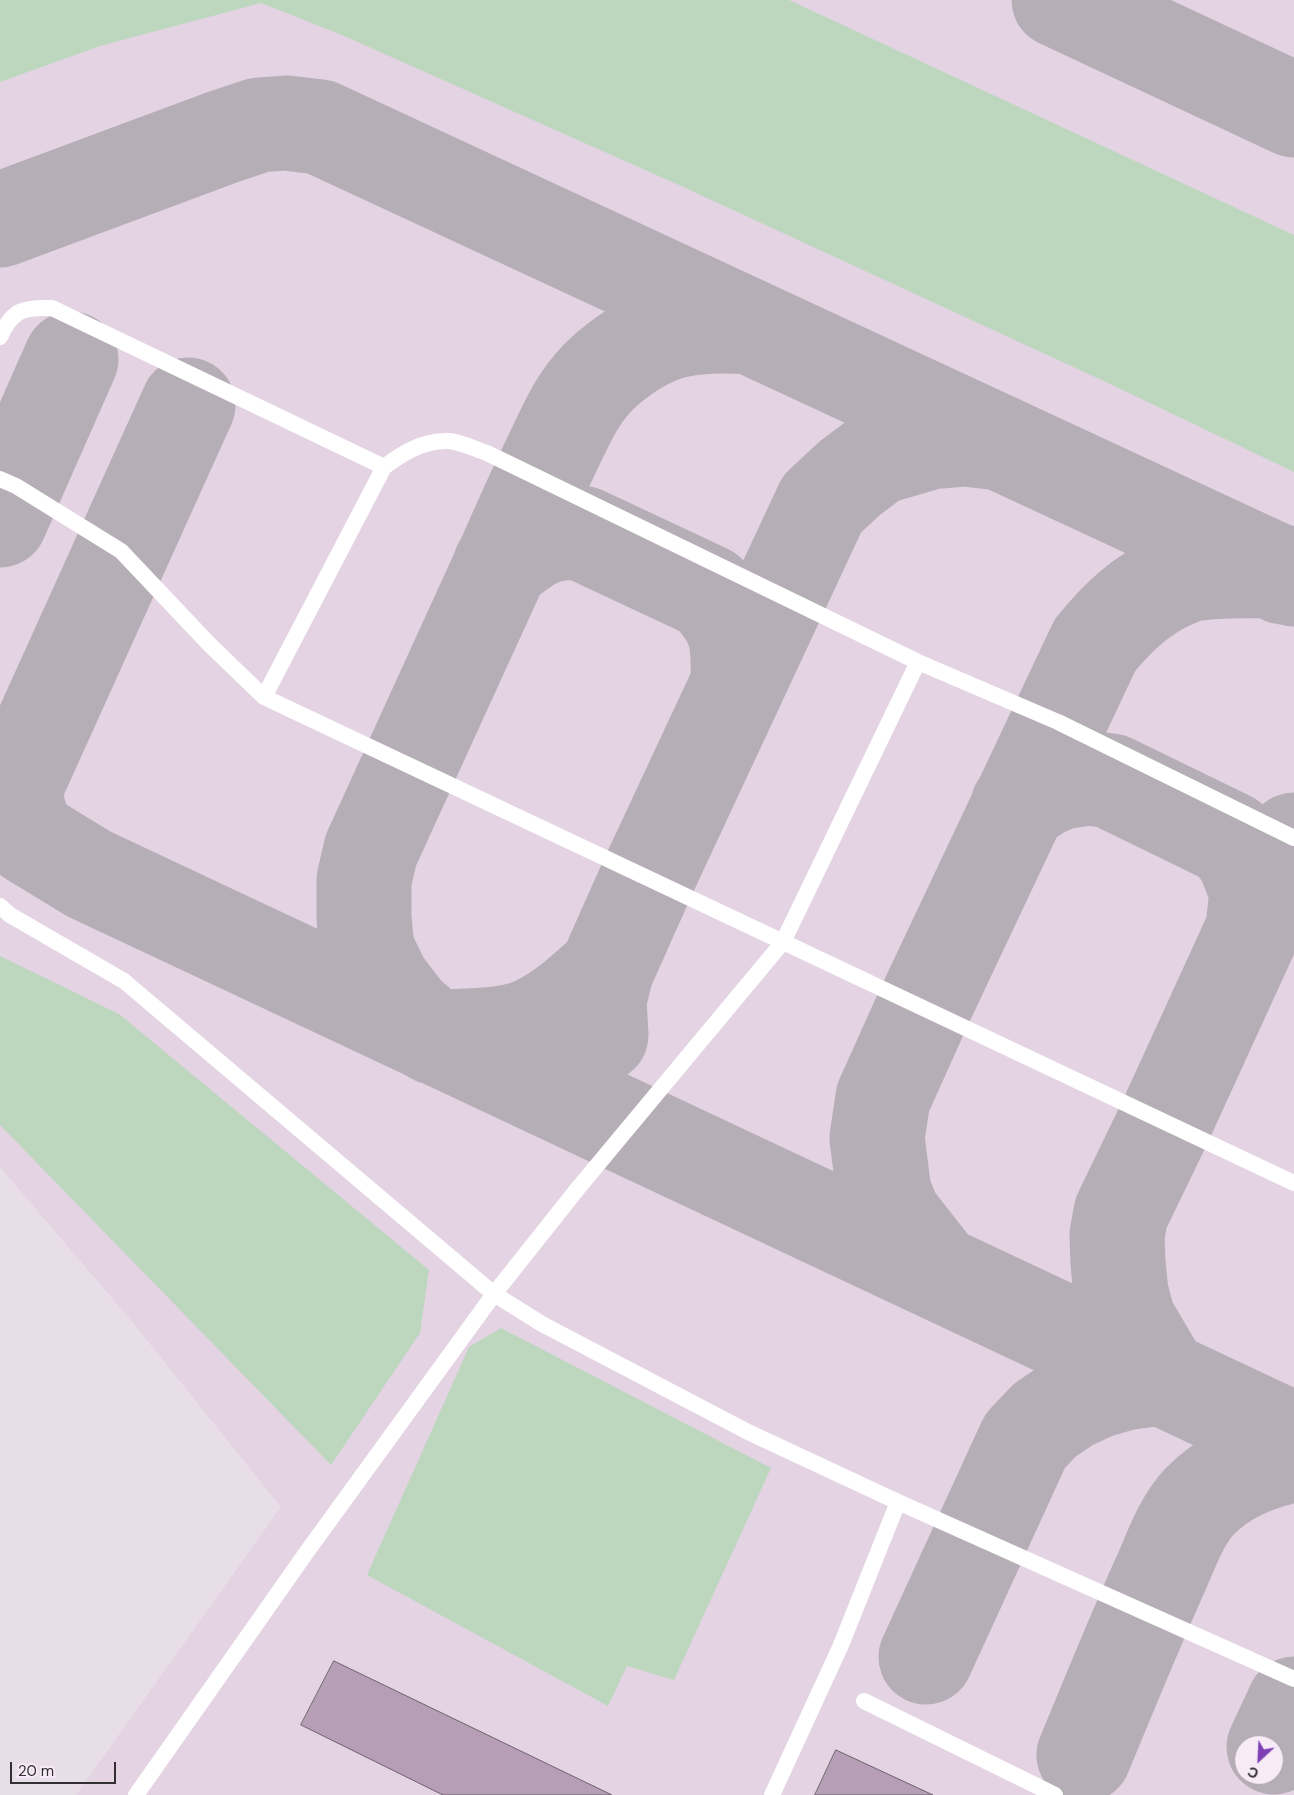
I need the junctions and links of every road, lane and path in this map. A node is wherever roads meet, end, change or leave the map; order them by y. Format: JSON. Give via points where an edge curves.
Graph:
{"nodes":[{"id":1,"x":0,"y":337,"type":"edge"},
{"id":2,"x":384,"y":468,"type":"junction"},
{"id":3,"x":0,"y":479,"type":"edge"},
{"id":4,"x":918,"y":662,"type":"junction"},
{"id":5,"x":264,"y":698,"type":"junction"},
{"id":6,"x":1294,"y":838,"type":"edge"},
{"id":7,"x":0,"y":906,"type":"edge"},
{"id":8,"x":783,"y":942,"type":"junction"},
{"id":9,"x":1294,"y":1183,"type":"edge"},
{"id":10,"x":494,"y":1294,"type":"junction"},
{"id":11,"x":898,"y":1502,"type":"junction"},
{"id":12,"x":1294,"y":1679,"type":"edge"},
{"id":13,"x":864,"y":1701,"type":"dead end"},
{"id":14,"x":136,"y":1795,"type":"edge"},
{"id":15,"x":772,"y":1795,"type":"edge"},
{"id":16,"x":1055,"y":1795,"type":"edge"}],
"edges":[{"from":1,"to":2,"type":"lane","via":[[8,321],[19,312],[52,308]]},
{"from":2,"to":4,"type":"lane","via":[[407,450],[431,442],[450,441],[487,453]]},
{"from":2,"to":5,"type":"lane"},
{"from":3,"to":5,"type":"lane","via":[[121,551]]},
{"from":4,"to":6,"type":"lane","via":[[1058,722]]},
{"from":4,"to":8,"type":"lane"},
{"from":5,"to":8,"type":"lane"},
{"from":7,"to":10,"type":"lane","via":[[10,915],[124,981]]},
{"from":8,"to":9,"type":"lane"},
{"from":8,"to":10,"type":"lane","via":[[579,1186]]},
{"from":10,"to":11,"type":"lane","via":[[542,1324],[748,1432]]},
{"from":10,"to":14,"type":"lane"},
{"from":11,"to":12,"type":"lane"},
{"from":11,"to":15,"type":"lane","via":[[841,1645]]},
{"from":13,"to":16,"type":"lane"}]}
